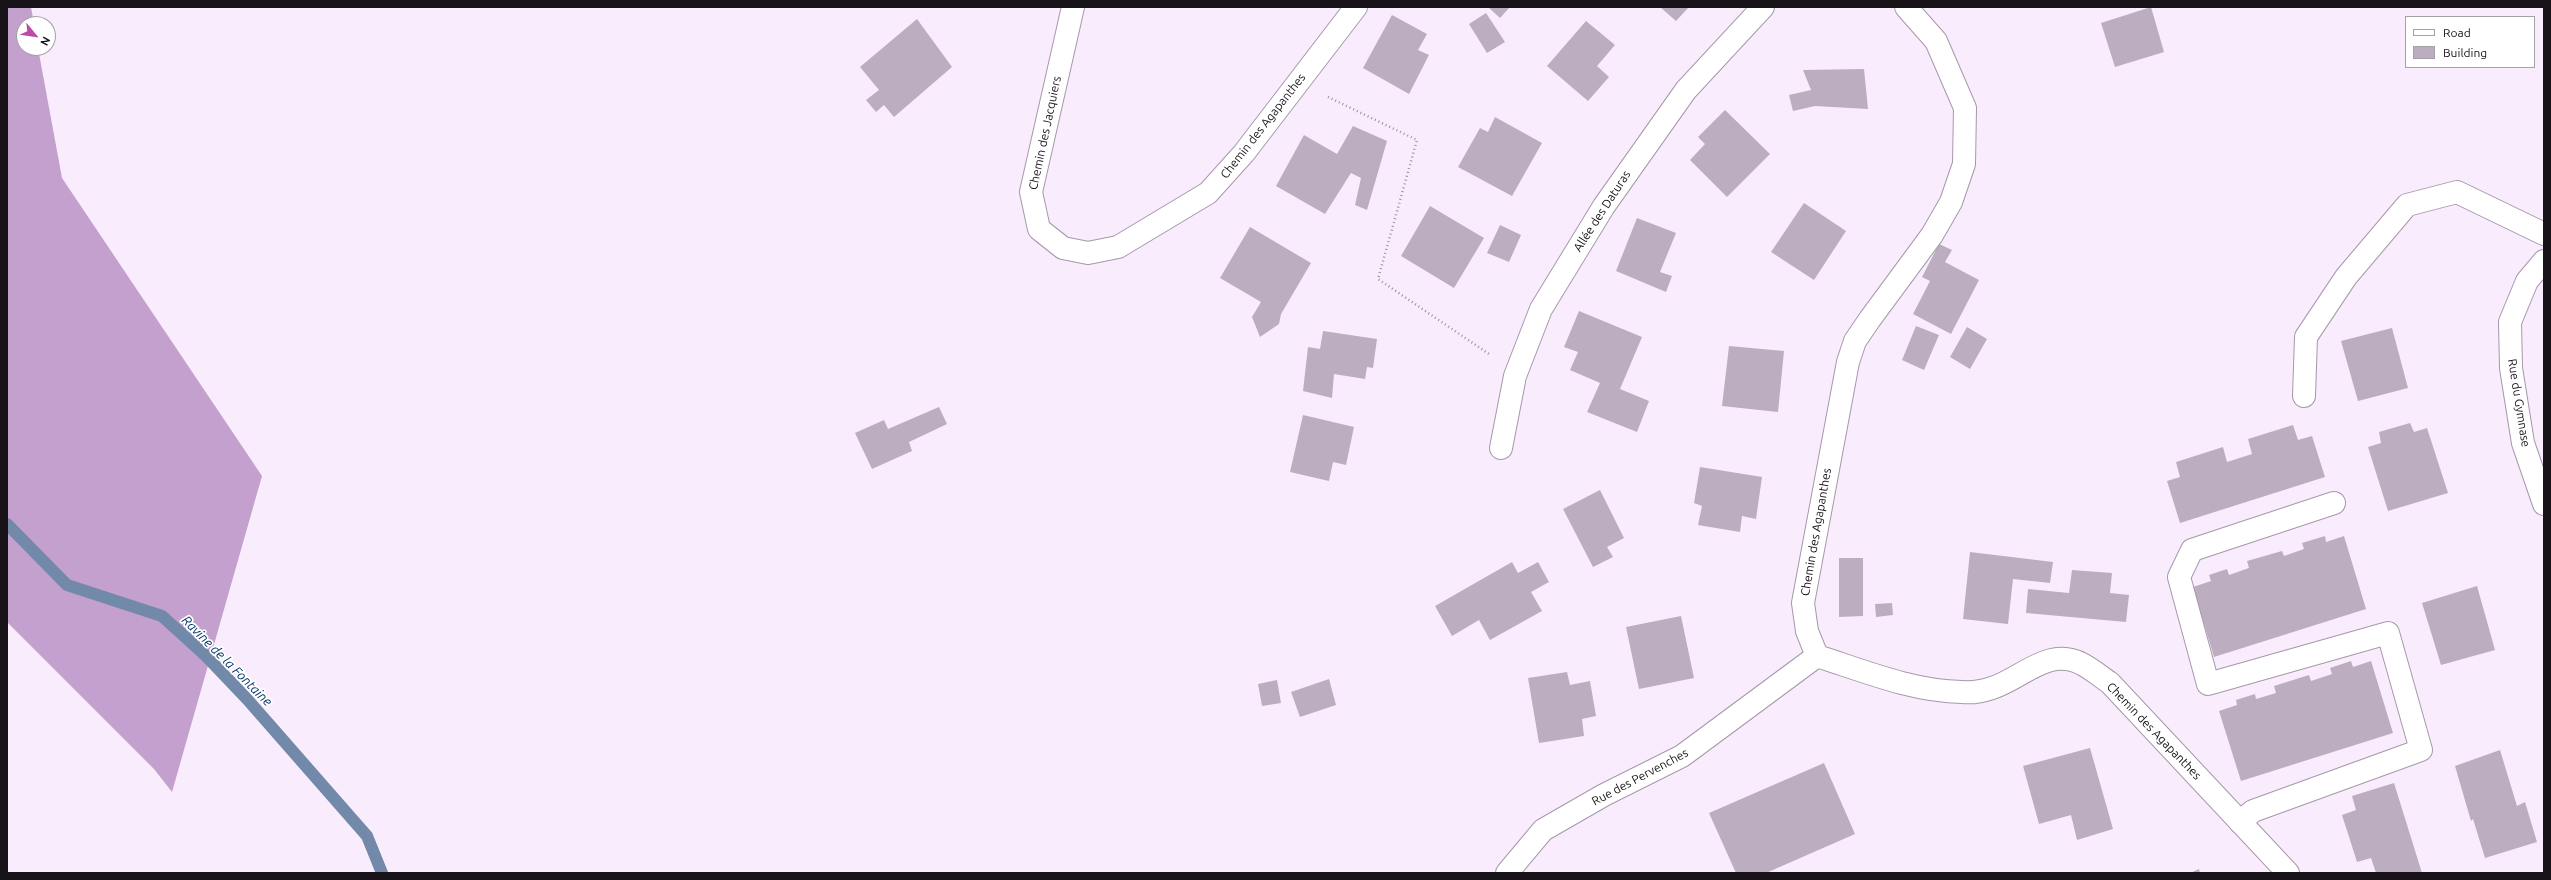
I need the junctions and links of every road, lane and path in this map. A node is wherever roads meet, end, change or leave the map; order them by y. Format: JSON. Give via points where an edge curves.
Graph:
{"nodes":[{"id":1,"x":1073,"y":7,"type":"edge"},
{"id":2,"x":1356,"y":7,"type":"edge"},
{"id":3,"x":1763,"y":7,"type":"edge"},
{"id":4,"x":1906,"y":7,"type":"edge"},
{"id":5,"x":1296,"y":84,"type":"junction"},
{"id":6,"x":2544,"y":234,"type":"edge"},
{"id":7,"x":1063,"y":248,"type":"joint"},
{"id":8,"x":2544,"y":261,"type":"edge"},
{"id":9,"x":1514,"y":376,"type":"junction"},
{"id":10,"x":2304,"y":396,"type":"dead end"},
{"id":11,"x":1501,"y":448,"type":"dead end"},
{"id":12,"x":2334,"y":503,"type":"dead end"},
{"id":13,"x":2544,"y":504,"type":"edge"},
{"id":14,"x":1817,"y":656,"type":"junction"},
{"id":15,"x":2240,"y":822,"type":"junction"},
{"id":16,"x":1506,"y":873,"type":"edge"},
{"id":17,"x":2288,"y":873,"type":"edge"}],
"edges":[{"from":1,"to":7,"type":"street","name":"Chemin des Jacquiers","via":[[1032,192],[1039,229]]},
{"from":2,"to":5,"type":"street","name":"Chemin des Agapanthes"},
{"from":3,"to":9,"type":"street","name":"Allée des Daturas","via":[[1686,90],[1604,206],[1541,309]]},
{"from":4,"to":14,"type":"street","name":"Chemin des Agapanthes","via":[[1936,41],[1966,108],[1964,164],[1951,202],[1932,235],[1855,341],[1848,362],[1803,603],[1807,631]]},
{"from":5,"to":7,"type":"street","name":"Chemin des Agapanthes","via":[[1244,153],[1208,193],[1118,247],[1088,253]]},
{"from":5,"to":9,"type":"path","via":[[1417,140],[1378,279],[1478,346]]},
{"from":6,"to":10,"type":"street","via":[[2456,192],[2407,205],[2346,277],[2306,337]]},
{"from":8,"to":13,"type":"street","name":"Rue du Gymnase","via":[[2527,281],[2510,322],[2510,330],[2511,368],[2524,443]]},
{"from":9,"to":11,"type":"street","name":"Allée des Daturas"},
{"from":12,"to":15,"type":"street","via":[[2192,550],[2179,577],[2208,684],[2388,633],[2421,750],[2253,811]]},
{"from":14,"to":15,"type":"street","name":"Chemin des Agapanthes","via":[[1906,684],[1935,691],[1964,692],[1992,688],[2032,667],[2057,658],[2081,663],[2110,684]]},
{"from":14,"to":16,"type":"street","name":"Rue des Pervenches","via":[[1682,756],[1604,795],[1543,830]]},
{"from":15,"to":17,"type":"street","name":"Chemin des Agapanthes"}]}
